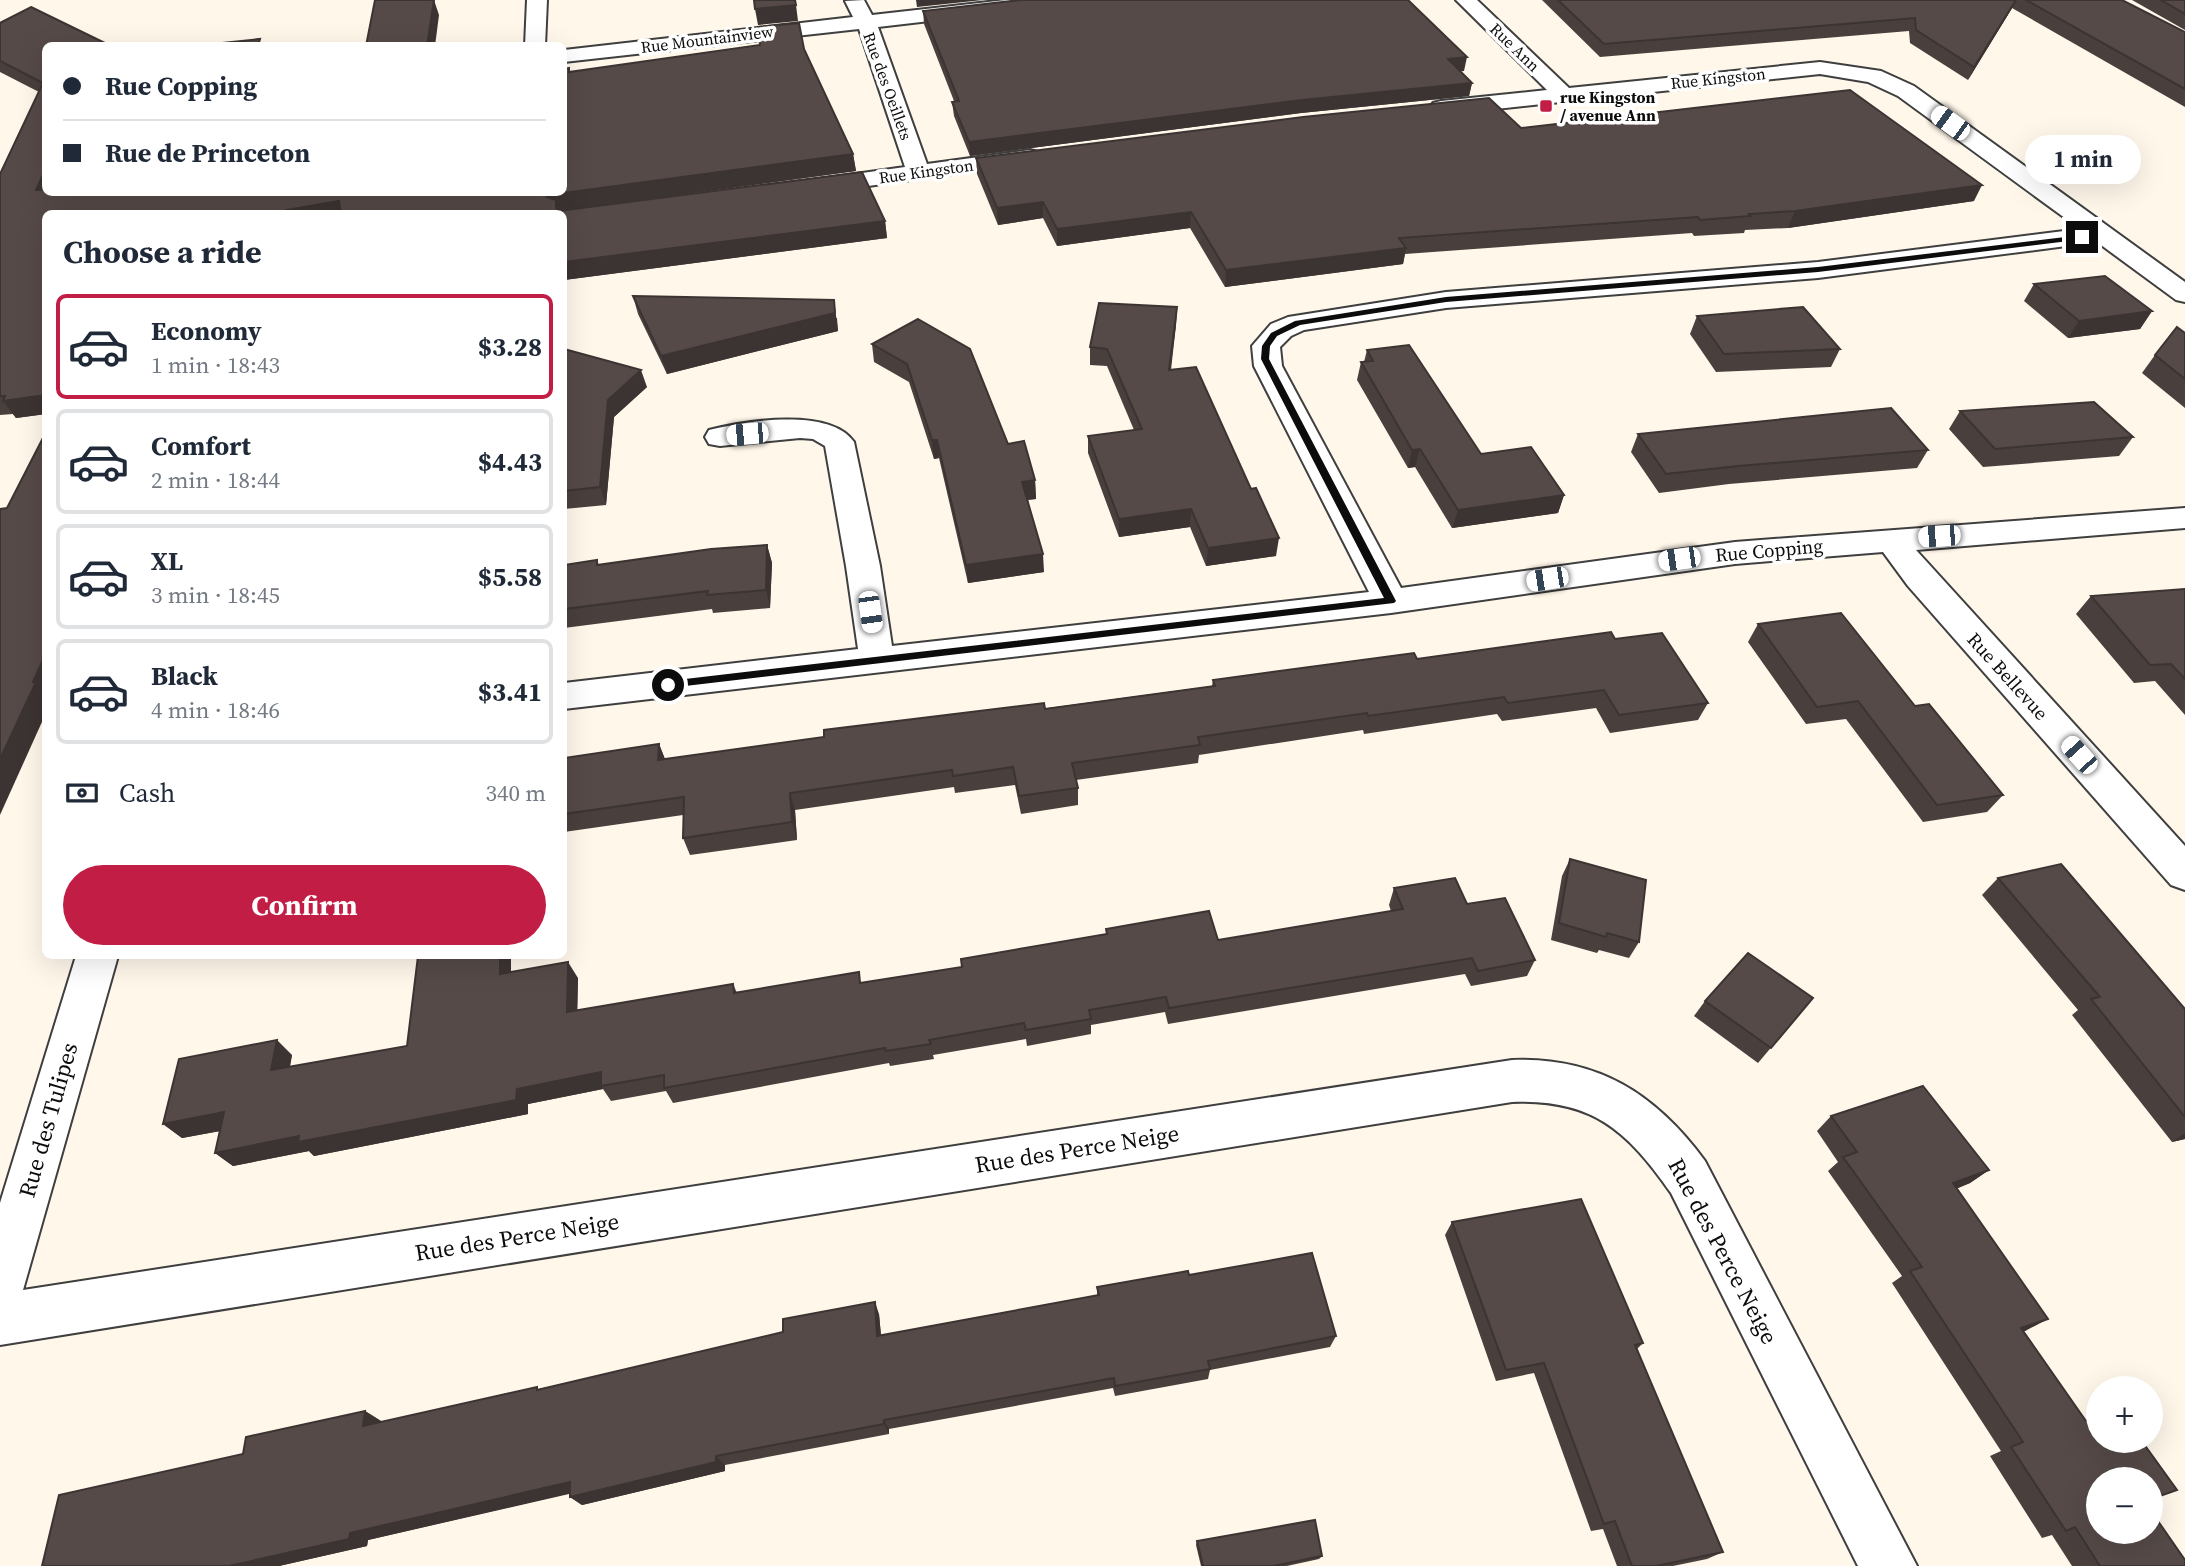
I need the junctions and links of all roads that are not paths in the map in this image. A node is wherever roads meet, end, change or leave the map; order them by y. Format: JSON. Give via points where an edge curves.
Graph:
{"nodes":[{"id":1,"x":537,"y":0,"type":"edge"},
{"id":2,"x":855,"y":0,"type":"edge"},
{"id":3,"x":1059,"y":0,"type":"edge"},
{"id":4,"x":1466,"y":0,"type":"edge"},
{"id":5,"x":864,"y":21,"type":"junction"},
{"id":6,"x":535,"y":42,"type":"edge"},
{"id":7,"x":567,"y":56,"type":"edge"},
{"id":8,"x":1563,"y":94,"type":"junction"},
{"id":9,"x":1423,"y":110,"type":"edge"},
{"id":10,"x":1056,"y":154,"type":"edge"},
{"id":11,"x":918,"y":172,"type":"junction"},
{"id":12,"x":793,"y":189,"type":"edge"},
{"id":13,"x":2102,"y":234,"type":"junction"},
{"id":14,"x":2185,"y":294,"type":"edge"},
{"id":15,"x":720,"y":437,"type":"dead end"},
{"id":16,"x":2185,"y":518,"type":"edge"},
{"id":17,"x":1891,"y":540,"type":"junction"},
{"id":18,"x":1391,"y":601,"type":"junction"},
{"id":19,"x":877,"y":661,"type":"junction"},
{"id":20,"x":567,"y":696,"type":"edge"},
{"id":21,"x":2185,"y":873,"type":"edge"},
{"id":22,"x":96,"y":959,"type":"edge"},
{"id":23,"x":0,"y":1285,"type":"edge"},
{"id":24,"x":0,"y":1319,"type":"edge"},
{"id":25,"x":1888,"y":1566,"type":"edge"}],
"edges":[{"from":1,"to":6,"type":"street"},
{"from":2,"to":5,"type":"street","name":"Rue des Oeillets"},
{"from":3,"to":5,"type":"street","name":"Rue Mountainview"},
{"from":4,"to":8,"type":"street","name":"Rue Ann"},
{"from":5,"to":7,"type":"street","name":"Rue Mountainview"},
{"from":5,"to":11,"type":"street","name":"Rue des Oeillets"},
{"from":8,"to":9,"type":"street","name":"Rue Kingston"},
{"from":8,"to":13,"type":"street","name":"Rue Kingston","via":[[1820,68],[1873,75],[1906,91]]},
{"from":10,"to":11,"type":"street","name":"Rue Kingston"},
{"from":11,"to":12,"type":"street","name":"Rue Kingston"},
{"from":13,"to":14,"type":"street","name":"Rue Kingston"},
{"from":13,"to":18,"type":"street","via":[[1818,270],[1446,300],[1308,320],[1281,330],[1266,346],[1268,366]]},
{"from":15,"to":19,"type":"street","via":[[812,429],[839,442]]},
{"from":16,"to":17,"type":"street","name":"Rue Copping"},
{"from":17,"to":18,"type":"street","name":"Rue Copping","via":[[1690,558]]},
{"from":17,"to":21,"type":"street","name":"Rue Bellevue"},
{"from":18,"to":19,"type":"street","name":"Rue Copping"},
{"from":19,"to":20,"type":"street","name":"Rue Copping"},
{"from":22,"to":23,"type":"street","name":"Rue des Tulipes"},
{"from":24,"to":25,"type":"street","name":"Rue des Perce Neige","via":[[1498,1083],[1555,1080],[1578,1085],[1621,1106],[1641,1120],[1675,1157]]}]}
